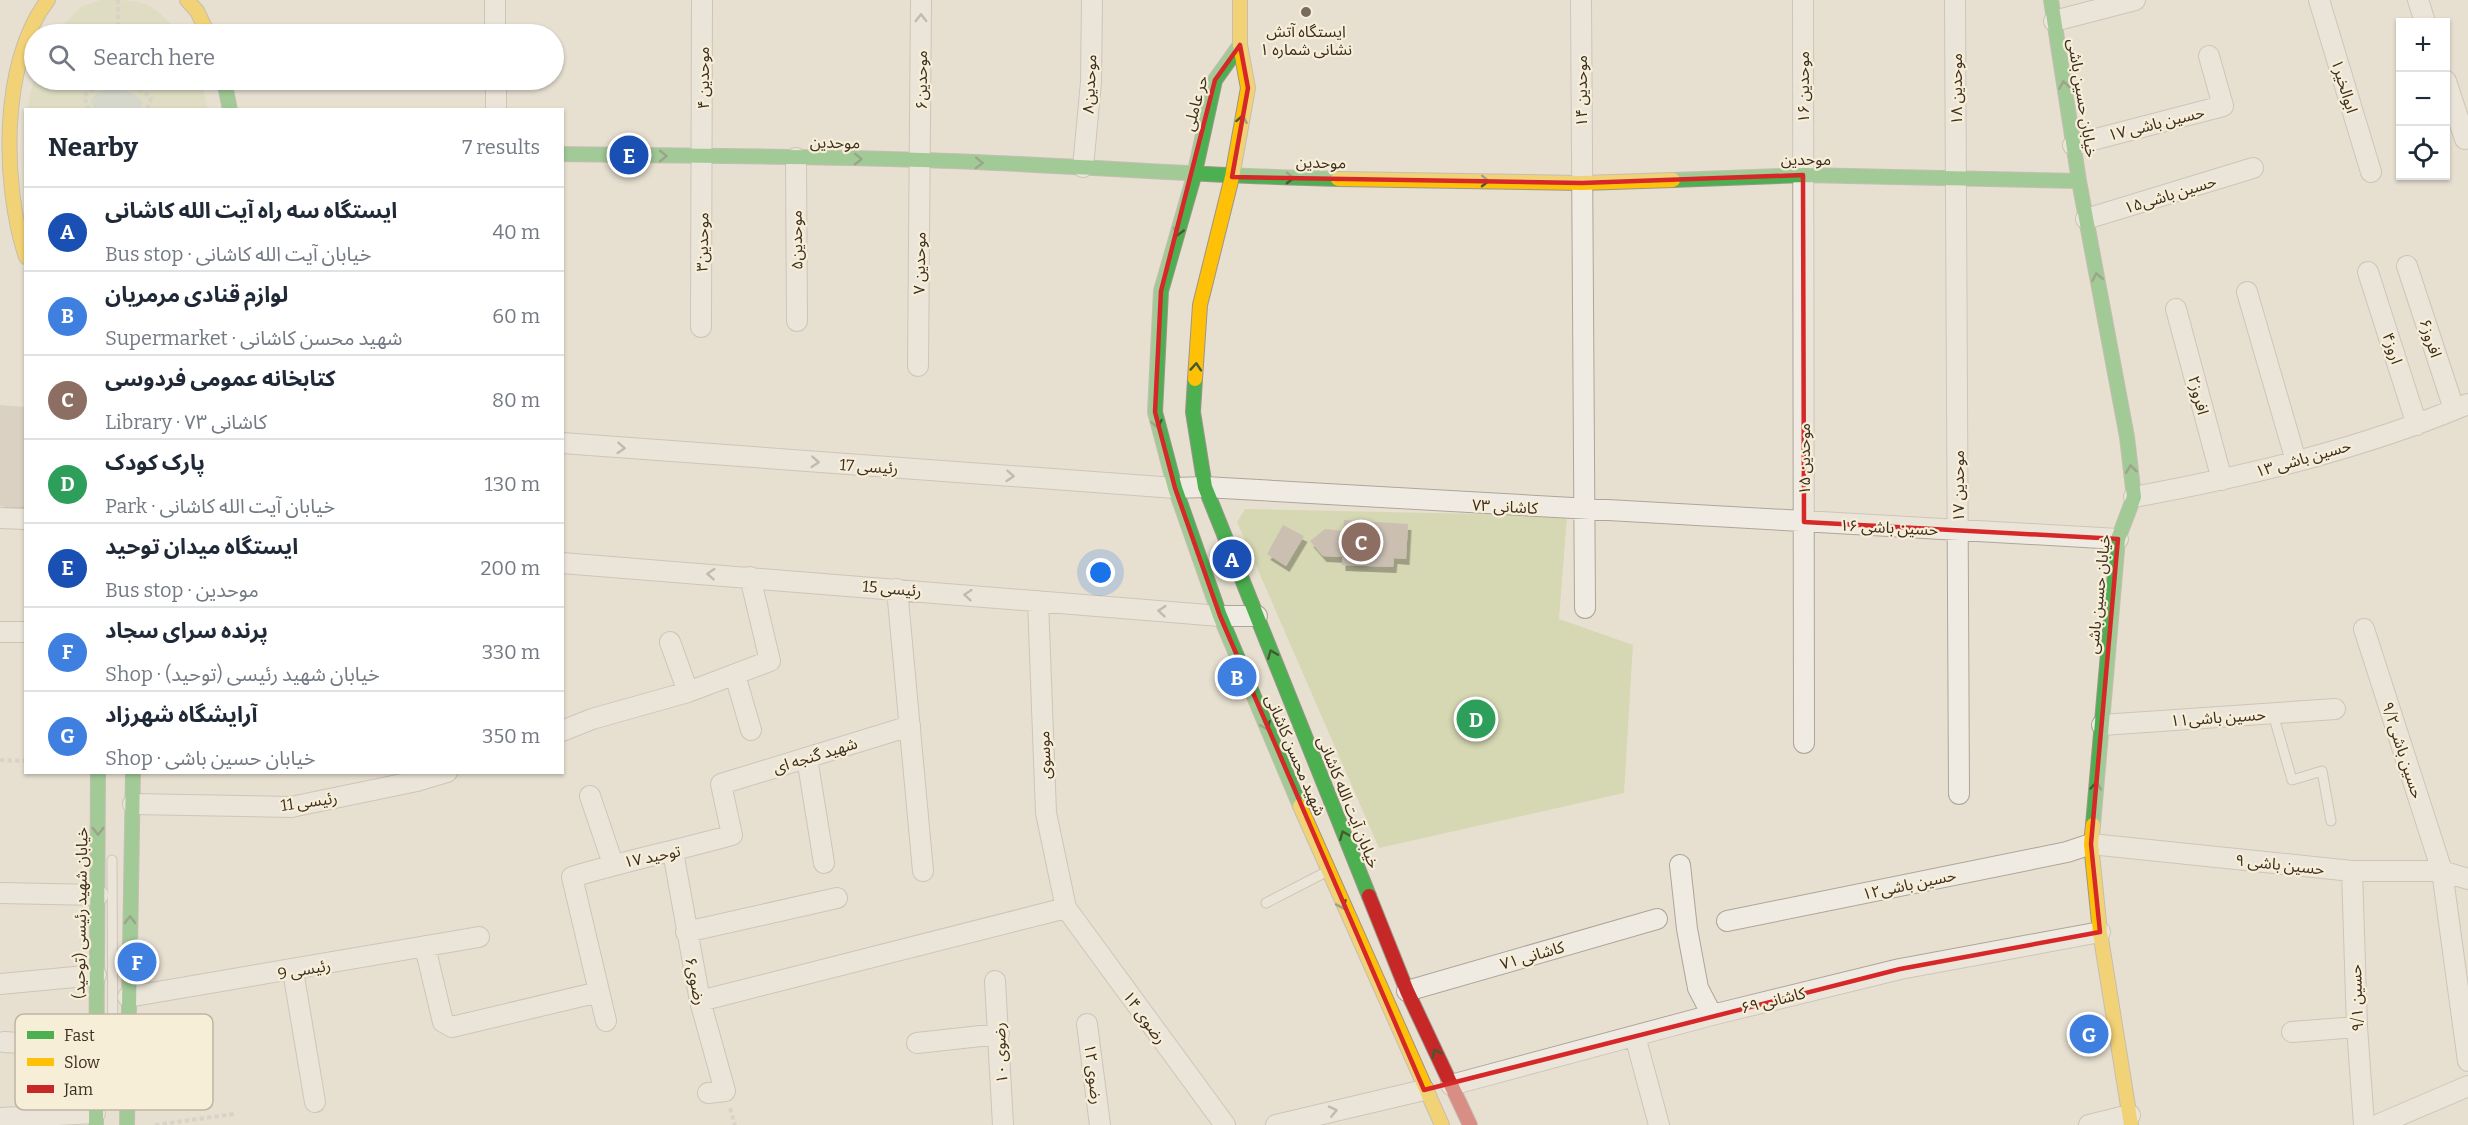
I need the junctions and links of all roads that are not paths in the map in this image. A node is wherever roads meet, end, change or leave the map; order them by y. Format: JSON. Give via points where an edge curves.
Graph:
{"nodes":[{"id":1,"x":48,"y":0,"type":"edge"},
{"id":2,"x":187,"y":0,"type":"edge"},
{"id":3,"x":495,"y":0,"type":"edge"},
{"id":4,"x":702,"y":0,"type":"edge"},
{"id":5,"x":921,"y":0,"type":"edge"},
{"id":6,"x":1092,"y":0,"type":"edge"},
{"id":7,"x":1240,"y":0,"type":"edge"},
{"id":8,"x":1581,"y":0,"type":"edge"},
{"id":9,"x":1803,"y":0,"type":"edge"},
{"id":10,"x":1955,"y":0,"type":"edge"},
{"id":11,"x":2051,"y":0,"type":"edge"},
{"id":12,"x":2135,"y":0,"type":"edge"},
{"id":13,"x":2319,"y":0,"type":"edge"},
{"id":14,"x":2418,"y":0,"type":"edge"},
{"id":15,"x":2425,"y":18,"type":"edge"},
{"id":16,"x":2054,"y":21,"type":"junction"},
{"id":17,"x":32,"y":24,"type":"edge"},
{"id":18,"x":203,"y":24,"type":"edge"},
{"id":19,"x":495,"y":24,"type":"edge"},
{"id":20,"x":24,"y":40,"type":"edge"},
{"id":21,"x":1240,"y":45,"type":"junction"},
{"id":22,"x":2209,"y":56,"type":"dead end"},
{"id":23,"x":226,"y":90,"type":"edge"},
{"id":24,"x":496,"y":90,"type":"edge"},
{"id":25,"x":2450,"y":96,"type":"edge"},
{"id":26,"x":230,"y":108,"type":"edge"},
{"id":27,"x":496,"y":108,"type":"edge"},
{"id":28,"x":2465,"y":139,"type":"dead end"},
{"id":29,"x":0,"y":141,"type":"edge"},
{"id":30,"x":2073,"y":145,"type":"junction"},
{"id":31,"x":564,"y":154,"type":"edge"},
{"id":32,"x":703,"y":156,"type":"junction"},
{"id":33,"x":795,"y":158,"type":"junction"},
{"id":34,"x":920,"y":160,"type":"junction"},
{"id":35,"x":1083,"y":167,"type":"junction"},
{"id":36,"x":2253,"y":168,"type":"dead end"},
{"id":37,"x":2371,"y":172,"type":"dead end"},
{"id":38,"x":1803,"y":175,"type":"junction"},
{"id":39,"x":1194,"y":176,"type":"junction"},
{"id":40,"x":1232,"y":177,"type":"junction"},
{"id":41,"x":1956,"y":178,"type":"junction"},
{"id":42,"x":2079,"y":181,"type":"junction"},
{"id":43,"x":1582,"y":183,"type":"junction"},
{"id":44,"x":2086,"y":219,"type":"junction"},
{"id":45,"x":24,"y":252,"type":"edge"},
{"id":46,"x":2407,"y":266,"type":"dead end"},
{"id":47,"x":2368,"y":272,"type":"dead end"},
{"id":48,"x":2247,"y":292,"type":"dead end"},
{"id":49,"x":2176,"y":309,"type":"dead end"},
{"id":50,"x":797,"y":321,"type":"dead end"},
{"id":51,"x":701,"y":327,"type":"dead end"},
{"id":52,"x":918,"y":366,"type":"dead end"},
{"id":53,"x":2461,"y":407,"type":"edge"},
{"id":54,"x":2417,"y":425,"type":"junction"},
{"id":55,"x":564,"y":443,"type":"edge"},
{"id":56,"x":2296,"y":460,"type":"junction"},
{"id":57,"x":2222,"y":480,"type":"junction"},
{"id":58,"x":1205,"y":487,"type":"junction"},
{"id":59,"x":1175,"y":488,"type":"junction"},
{"id":60,"x":2134,"y":497,"type":"junction"},
{"id":61,"x":1585,"y":510,"type":"junction"},
{"id":62,"x":0,"y":518,"type":"edge"},
{"id":63,"x":24,"y":519,"type":"edge"},
{"id":64,"x":1804,"y":522,"type":"junction"},
{"id":65,"x":1958,"y":530,"type":"junction"},
{"id":66,"x":2118,"y":539,"type":"junction"},
{"id":67,"x":564,"y":563,"type":"edge"},
{"id":68,"x":750,"y":577,"type":"junction"},
{"id":69,"x":897,"y":589,"type":"junction"},
{"id":70,"x":1038,"y":601,"type":"junction"},
{"id":71,"x":1586,"y":608,"type":"dead end"},
{"id":72,"x":1221,"y":616,"type":"junction"},
{"id":73,"x":1257,"y":616,"type":"junction"},
{"id":74,"x":2364,"y":629,"type":"dead end"},
{"id":75,"x":0,"y":632,"type":"edge"},
{"id":76,"x":24,"y":632,"type":"edge"},
{"id":77,"x":670,"y":642,"type":"dead end"},
{"id":78,"x":735,"y":675,"type":"junction"},
{"id":79,"x":688,"y":692,"type":"junction"},
{"id":80,"x":2335,"y":710,"type":"dead end"},
{"id":81,"x":2273,"y":714,"type":"junction"},
{"id":82,"x":2102,"y":725,"type":"junction"},
{"id":83,"x":910,"y":726,"type":"junction"},
{"id":84,"x":751,"y":729,"type":"dead end"},
{"id":85,"x":564,"y":730,"type":"edge"},
{"id":86,"x":1804,"y":743,"type":"dead end"},
{"id":87,"x":807,"y":758,"type":"junction"},
{"id":88,"x":98,"y":774,"type":"edge"},
{"id":89,"x":132,"y":774,"type":"edge"},
{"id":90,"x":435,"y":774,"type":"edge"},
{"id":91,"x":416,"y":777,"type":"edge"},
{"id":92,"x":721,"y":784,"type":"joint"},
{"id":93,"x":1959,"y":794,"type":"dead end"},
{"id":94,"x":590,"y":796,"type":"dead end"},
{"id":95,"x":133,"y":804,"type":"junction"},
{"id":96,"x":2331,"y":821,"type":"dead end"},
{"id":97,"x":2091,"y":844,"type":"junction"},
{"id":98,"x":673,"y":852,"type":"junction"},
{"id":99,"x":112,"y":855,"type":"dead end"},
{"id":100,"x":824,"y":863,"type":"dead end"},
{"id":101,"x":613,"y":864,"type":"junction"},
{"id":102,"x":1680,"y":865,"type":"dead end"},
{"id":103,"x":922,"y":871,"type":"dead end"},
{"id":104,"x":2352,"y":871,"type":"junction"},
{"id":105,"x":2442,"y":871,"type":"junction"},
{"id":106,"x":1326,"y":872,"type":"junction"},
{"id":107,"x":2468,"y":879,"type":"edge"},
{"id":108,"x":0,"y":893,"type":"edge"},
{"id":109,"x":98,"y":895,"type":"junction"},
{"id":110,"x":837,"y":898,"type":"dead end"},
{"id":111,"x":1266,"y":903,"type":"dead end"},
{"id":112,"x":1065,"y":908,"type":"junction"},
{"id":113,"x":1657,"y":919,"type":"dead end"},
{"id":114,"x":1727,"y":921,"type":"dead end"},
{"id":115,"x":686,"y":932,"type":"junction"},
{"id":116,"x":2100,"y":932,"type":"junction"},
{"id":117,"x":479,"y":937,"type":"dead end"},
{"id":118,"x":425,"y":947,"type":"junction"},
{"id":119,"x":293,"y":971,"type":"junction"},
{"id":120,"x":96,"y":975,"type":"junction"},
{"id":121,"x":995,"y":981,"type":"dead end"},
{"id":122,"x":0,"y":984,"type":"edge"},
{"id":123,"x":1407,"y":991,"type":"junction"},
{"id":124,"x":598,"y":992,"type":"junction"},
{"id":125,"x":128,"y":997,"type":"junction"},
{"id":126,"x":700,"y":1000,"type":"junction"},
{"id":127,"x":95,"y":1014,"type":"edge"},
{"id":128,"x":113,"y":1014,"type":"edge"},
{"id":129,"x":128,"y":1014,"type":"edge"},
{"id":130,"x":1712,"y":1016,"type":"junction"},
{"id":131,"x":606,"y":1021,"type":"dead end"},
{"id":132,"x":1088,"y":1024,"type":"dead end"},
{"id":133,"x":2357,"y":1027,"type":"junction"},
{"id":134,"x":2292,"y":1032,"type":"dead end"},
{"id":135,"x":999,"y":1034,"type":"junction"},
{"id":136,"x":1635,"y":1036,"type":"junction"},
{"id":137,"x":4,"y":1042,"type":"dead end"},
{"id":138,"x":15,"y":1043,"type":"edge"},
{"id":139,"x":917,"y":1043,"type":"dead end"},
{"id":140,"x":2468,"y":1061,"type":"edge"},
{"id":141,"x":1451,"y":1085,"type":"junction"},
{"id":142,"x":2468,"y":1086,"type":"edge"},
{"id":143,"x":1424,"y":1090,"type":"junction"},
{"id":144,"x":708,"y":1093,"type":"dead end"},
{"id":145,"x":315,"y":1102,"type":"dead end"},
{"id":146,"x":127,"y":1110,"type":"edge"},
{"id":147,"x":0,"y":1118,"type":"edge"},
{"id":148,"x":96,"y":1119,"type":"edge"},
{"id":149,"x":2130,"y":1120,"type":"edge"},
{"id":150,"x":127,"y":1125,"type":"edge"},
{"id":151,"x":1003,"y":1125,"type":"edge"},
{"id":152,"x":1100,"y":1125,"type":"edge"},
{"id":153,"x":1225,"y":1125,"type":"edge"},
{"id":154,"x":1276,"y":1125,"type":"edge"},
{"id":155,"x":1442,"y":1125,"type":"edge"},
{"id":156,"x":1470,"y":1125,"type":"edge"},
{"id":157,"x":1659,"y":1125,"type":"edge"},
{"id":158,"x":2089,"y":1125,"type":"edge"},
{"id":159,"x":2364,"y":1125,"type":"edge"},
{"id":160,"x":2377,"y":1125,"type":"edge"}],
"edges":[{"from":1,"to":17,"type":"main road"},
{"from":2,"to":18,"type":"main road"},
{"from":3,"to":19,"type":"street"},
{"from":4,"to":32,"type":"street","name":"موحدین ۴"},
{"from":34,"to":5,"type":"street","name":"موحدین۶","one_way":true},
{"from":6,"to":35,"type":"street","name":"موحدین۸","via":[[1091,81]]},
{"from":7,"to":21,"type":"main road"},
{"from":8,"to":43,"type":"street","name":"موحدین ۱۴"},
{"from":9,"to":38,"type":"street","name":"موحدین ۱۶"},
{"from":10,"to":41,"type":"street","name":"موحدین ۱۸"},
{"from":11,"to":16,"type":"main road","name":"خیابان حسین باشی"},
{"from":12,"to":16,"type":"street"},
{"from":13,"to":37,"type":"street","name":"ابوالخیر۱"},
{"from":14,"to":15,"type":"street"},
{"from":30,"to":16,"type":"main road","name":"خیابان حسین باشی","one_way":true},
{"from":20,"to":29,"type":"main road","via":[[9,82]]},
{"from":21,"to":39,"type":"main road","name":"حر عاملی","via":[[1215,80]]},
{"from":40,"to":21,"type":"main road","one_way":true,"via":[[1248,88]]},
{"from":22,"to":30,"type":"street","name":"حسین باشی ۱۷","via":[[2223,106]]},
{"from":23,"to":26,"type":"main road"},
{"from":24,"to":27,"type":"street"},
{"from":25,"to":28,"type":"street"},
{"from":29,"to":45,"type":"main road","via":[[8,208]]},
{"from":30,"to":42,"type":"main road","name":"خیابان حسین باشی"},
{"from":31,"to":32,"type":"main road","name":"موحدین","one_way":true},
{"from":32,"to":33,"type":"main road","name":"موحدین"},
{"from":32,"to":51,"type":"street","name":"موحدین۳"},
{"from":33,"to":34,"type":"main road","name":"موحدین","one_way":true},
{"from":33,"to":50,"type":"street","name":"موحدین۵"},
{"from":34,"to":35,"type":"main road","name":"موحدین","one_way":true},
{"from":34,"to":52,"type":"street","name":"موحدین ۷"},
{"from":35,"to":39,"type":"main road","name":"موحدین"},
{"from":36,"to":44,"type":"street","name":"حسین باشی۱۵"},
{"from":38,"to":41,"type":"main road","name":"موحدین"},
{"from":38,"to":43,"type":"main road","name":"موحدین"},
{"from":38,"to":64,"type":"street","name":"موحدین ۱۵"},
{"from":39,"to":40,"type":"main road","name":"موحدین"},
{"from":39,"to":59,"type":"main road","name":"شهید محسن کاشانی","one_way":true,"via":[[1161,291],[1155,412]]},
{"from":40,"to":43,"type":"main road","name":"موحدین","one_way":true},
{"from":58,"to":40,"type":"main road","one_way":true,"via":[[1193,412],[1200,305]]},
{"from":41,"to":42,"type":"main road","name":"موحدین"},
{"from":41,"to":65,"type":"street","name":"موحدین ۱۷"},
{"from":42,"to":44,"type":"main road","name":"خیابان حسین باشی"},
{"from":43,"to":61,"type":"street","name":"موحدین ۱۴"},
{"from":60,"to":44,"type":"main road","name":"خیابان حسین باشی","one_way":true,"via":[[2127,437]]},
{"from":46,"to":53,"type":"street","name":"افروز۶"},
{"from":47,"to":54,"type":"street","name":"اروز۴"},
{"from":48,"to":56,"type":"street"},
{"from":49,"to":57,"type":"street","name":"افروز۲"},
{"from":53,"to":54,"type":"street","name":"حسین باشی ۱۳"},
{"from":54,"to":56,"type":"street","name":"حسین باشی ۱۳"},
{"from":55,"to":59,"type":"street","name":"رئیسی 17","one_way":true},
{"from":56,"to":57,"type":"street","name":"حسین باشی ۱۳"},
{"from":57,"to":60,"type":"street","name":"حسین باشی ۱۳"},
{"from":58,"to":59,"type":"street","name":"رئیسی 17"},
{"from":58,"to":61,"type":"street","name":"کاشانی ۷۳"},
{"from":58,"to":73,"type":"main road","name":"خیابان آیت الله کاشانی"},
{"from":59,"to":72,"type":"main road","name":"شهید محسن کاشانی"},
{"from":60,"to":66,"type":"main road","name":"خیابان حسین باشی"},
{"from":61,"to":64,"type":"street","name":"کاشانی ۷۳"},
{"from":61,"to":71,"type":"street","name":"موحدین ۱۴"},
{"from":62,"to":63,"type":"street"},
{"from":64,"to":65,"type":"street","name":"حسین باشی ۱۶"},
{"from":64,"to":86,"type":"street","name":"موحدین ۱۵"},
{"from":65,"to":66,"type":"street","name":"حسین باشی ۱۶"},
{"from":65,"to":93,"type":"street","name":"موحدین ۱۷"},
{"from":66,"to":82,"type":"main road","name":"خیابان حسین باشی"},
{"from":68,"to":67,"type":"street","name":"رئیسی 15","one_way":true},
{"from":68,"to":69,"type":"street","name":"رئیسی 15"},
{"from":68,"to":78,"type":"street","via":[[770,661]]},
{"from":70,"to":69,"type":"street","name":"رئیسی 15","one_way":true},
{"from":69,"to":83,"type":"street"},
{"from":72,"to":70,"type":"street","name":"رئیسی 15","one_way":true},
{"from":70,"to":112,"type":"street","name":"موسوی","via":[[1046,813]]},
{"from":72,"to":73,"type":"street","name":"رئیسی 15"},
{"from":72,"to":106,"type":"main road","name":"شهید محسن کاشانی","one_way":true},
{"from":123,"to":73,"type":"main road","name":"خیابان آیت الله کاشانی","one_way":true},
{"from":74,"to":105,"type":"street","name":"حسین باشی۹/۲"},
{"from":75,"to":76,"type":"street"},
{"from":77,"to":79,"type":"street"},
{"from":78,"to":79,"type":"street"},
{"from":78,"to":84,"type":"street"},
{"from":79,"to":85,"type":"street"},
{"from":80,"to":81,"type":"street","name":"حسین باشی۱۱"},
{"from":81,"to":82,"type":"street","name":"حسین باشی۱۱"},
{"from":81,"to":96,"type":"lane","via":[[2292,780],[2322,771]]},
{"from":97,"to":82,"type":"main road","name":"خیابان حسین باشی","one_way":true},
{"from":83,"to":87,"type":"street","name":"شهید گنجه ای"},
{"from":83,"to":103,"type":"street"},
{"from":87,"to":92,"type":"street","name":"شهید گنجه ای"},
{"from":87,"to":100,"type":"street"},
{"from":88,"to":109,"type":"main road","name":"خیابان شهید رئیسی (توحید)","one_way":true},
{"from":89,"to":95,"type":"main road"},
{"from":90,"to":91,"type":"street","name":"رئیسی 11"},
{"from":91,"to":95,"type":"street","name":"رئیسی 11","via":[[291,807]]},
{"from":92,"to":98,"type":"street","name":"توحید ۱۷","via":[[732,835]]},
{"from":94,"to":101,"type":"street"},
{"from":125,"to":95,"type":"main road","one_way":true},
{"from":97,"to":104,"type":"street","name":"حسین باشی ۹"},
{"from":97,"to":114,"type":"street","name":"حسین باشی۱۲"},
{"from":97,"to":116,"type":"main road","name":"خیابان حسین باشی"},
{"from":98,"to":101,"type":"street","name":"توحید ۱۷"},
{"from":98,"to":115,"type":"street","name":"رضوی۶"},
{"from":99,"to":128,"type":"lane"},
{"from":101,"to":124,"type":"street","name":"توحید ۱۷","via":[[572,876]]},
{"from":102,"to":130,"type":"street","via":[[1698,988]]},
{"from":104,"to":105,"type":"street","name":"حسین باشی ۹"},
{"from":104,"to":133,"type":"street","name":"حسین ۹/۱"},
{"from":105,"to":107,"type":"street","name":"حسین باشی ۹"},
{"from":105,"to":140,"type":"street","name":"حسین باشی۹/۲"},
{"from":106,"to":111,"type":"lane"},
{"from":106,"to":143,"type":"main road","name":"شهید محسن کاشانی","one_way":true},
{"from":108,"to":109,"type":"street"},
{"from":109,"to":120,"type":"main road","name":"خیابان شهید رئیسی (توحید)"},
{"from":110,"to":115,"type":"street"},
{"from":112,"to":126,"type":"street"},
{"from":112,"to":153,"type":"street","name":"رضوی ۱۴"},
{"from":113,"to":123,"type":"street","name":"کاشانی ۷۱"},
{"from":115,"to":126,"type":"street","name":"رضوی۶"},
{"from":116,"to":130,"type":"street","name":"کاشانی ۶۹","via":[[1900,969]]},
{"from":116,"to":149,"type":"main road","name":"خیابان حسین باشی"},
{"from":117,"to":118,"type":"street","name":"رئیسی 9"},
{"from":118,"to":119,"type":"street","name":"رئیسی 9"},
{"from":118,"to":124,"type":"street","via":[[443,1022],[452,1026]]},
{"from":119,"to":125,"type":"street","name":"رئیسی 9"},
{"from":119,"to":145,"type":"street"},
{"from":120,"to":122,"type":"street"},
{"from":120,"to":127,"type":"main road","name":"خیابان شهید رئیسی (توحید)"},
{"from":121,"to":135,"type":"street","name":"رضوی ۱۰"},
{"from":141,"to":123,"type":"main road","name":"خیابان آیت الله کاشانی","one_way":true},
{"from":124,"to":131,"type":"street"},
{"from":125,"to":129,"type":"main road"},
{"from":126,"to":144,"type":"street","name":"رضوی۶","via":[[724,1091]]},
{"from":130,"to":136,"type":"street","name":"کاشانی ۶۹"},
{"from":132,"to":152,"type":"street","name":"رضوی ۱۲"},
{"from":133,"to":134,"type":"street"},
{"from":133,"to":159,"type":"street","name":"حسین ۹/۱"},
{"from":135,"to":139,"type":"street"},
{"from":135,"to":151,"type":"street","name":"رضوی ۱۰"},
{"from":136,"to":141,"type":"street","name":"کاشانی ۶۹"},
{"from":136,"to":157,"type":"street"},
{"from":137,"to":138,"type":"street"},
{"from":141,"to":143,"type":"main road"},
{"from":141,"to":156,"type":"main road","name":"خیابان آیت الله کاشانی"},
{"from":142,"to":160,"type":"street"},
{"from":154,"to":143,"type":"street","one_way":true},
{"from":143,"to":155,"type":"main road","name":"شهید محسن کاشانی"},
{"from":146,"to":150,"type":"main road"},
{"from":147,"to":148,"type":"street"},
{"from":149,"to":158,"type":"street"}]}
